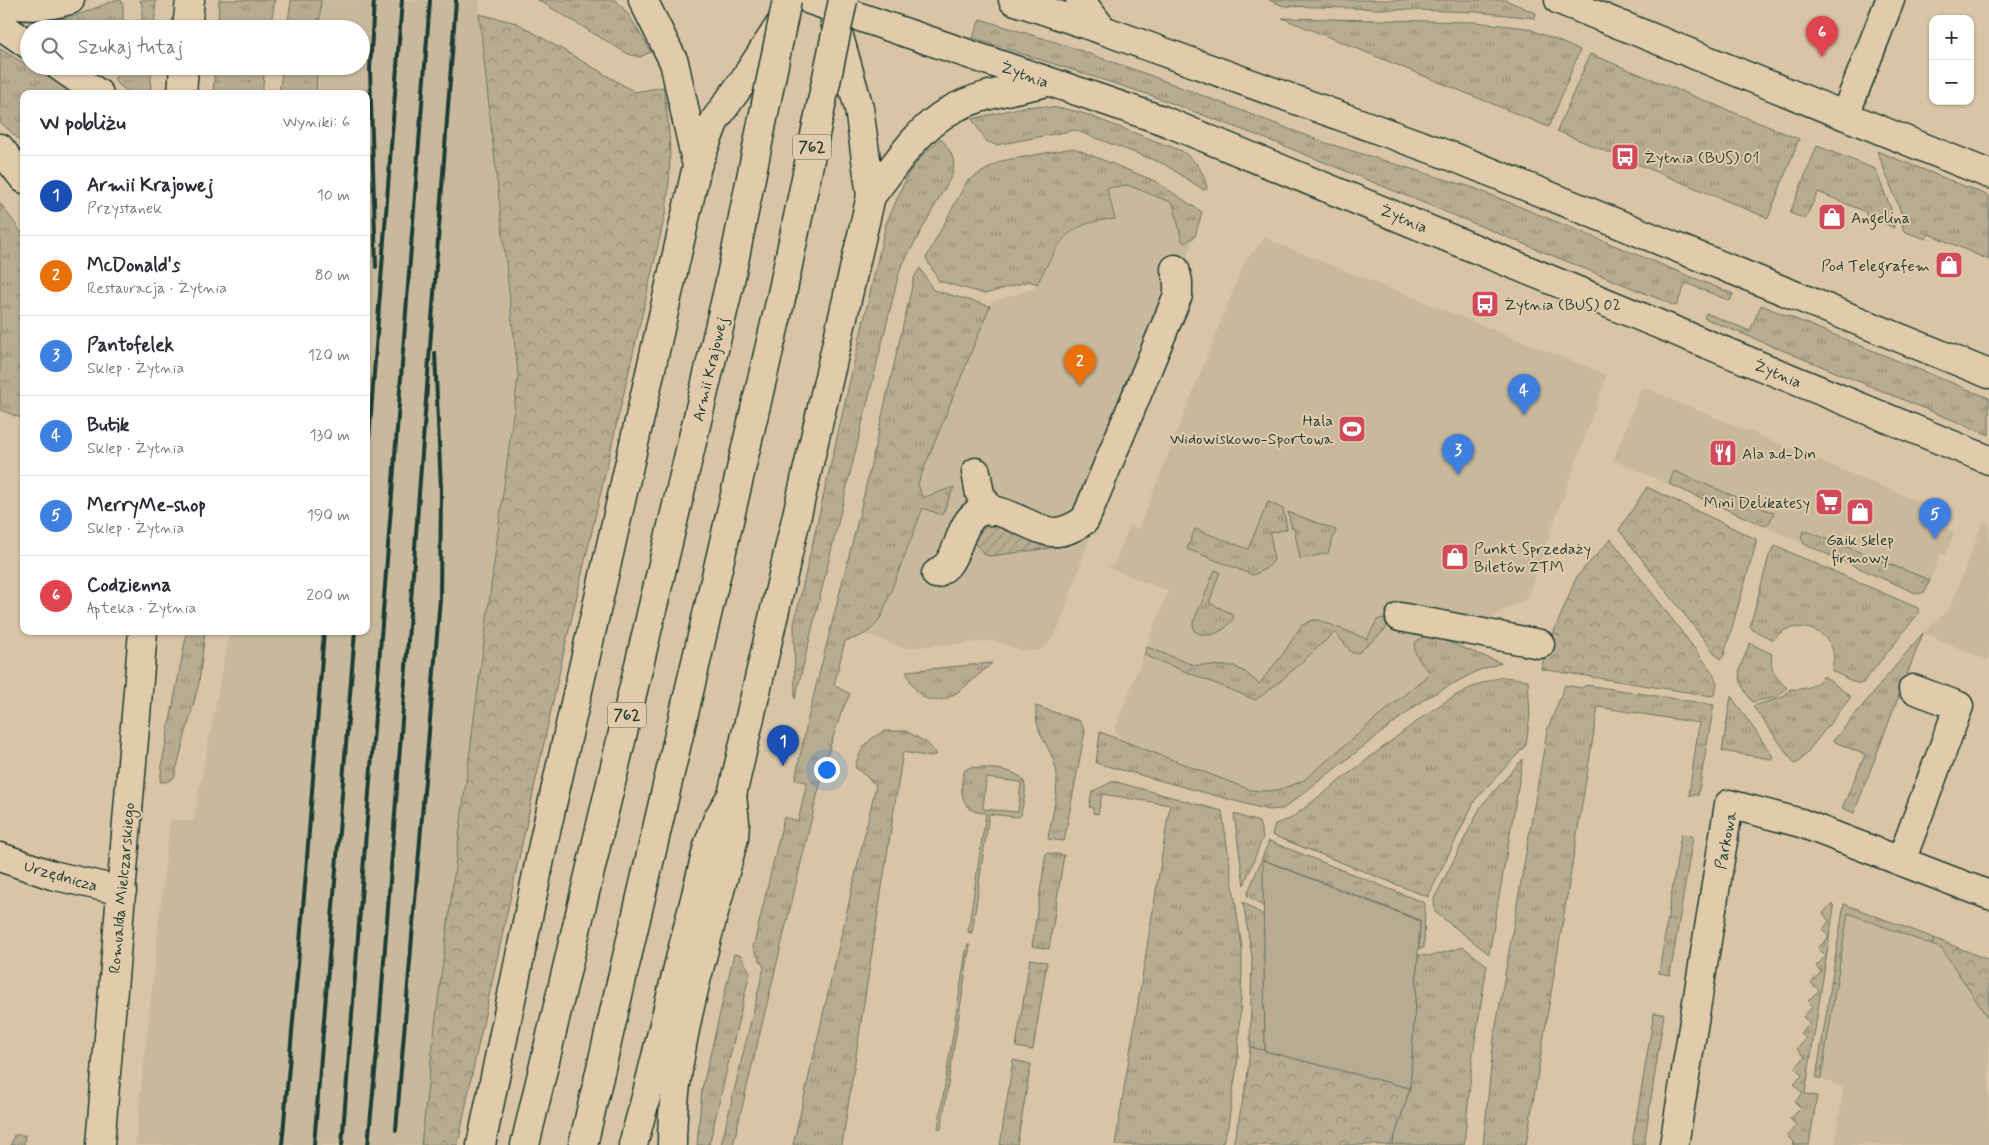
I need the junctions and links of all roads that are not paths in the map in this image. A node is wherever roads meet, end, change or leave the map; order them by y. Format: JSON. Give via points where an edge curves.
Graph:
{"nodes":[{"id":1,"x":70,"y":0,"type":"edge"},
{"id":2,"x":190,"y":0,"type":"edge"},
{"id":3,"x":643,"y":0,"type":"edge"},
{"id":4,"x":787,"y":0,"type":"edge"},
{"id":5,"x":796,"y":0,"type":"edge"},
{"id":6,"x":1013,"y":0,"type":"edge"},
{"id":7,"x":1080,"y":0,"type":"edge"},
{"id":8,"x":1559,"y":0,"type":"edge"},
{"id":9,"x":1890,"y":0,"type":"edge"},
{"id":10,"x":829,"y":2,"type":"edge"},
{"id":11,"x":0,"y":3,"type":"edge"},
{"id":12,"x":188,"y":20,"type":"edge"},
{"id":13,"x":0,"y":25,"type":"edge"},
{"id":14,"x":1104,"y":30,"type":"junction"},
{"id":15,"x":20,"y":39,"type":"edge"},
{"id":16,"x":72,"y":75,"type":"edge"},
{"id":17,"x":183,"y":75,"type":"edge"},
{"id":18,"x":1047,"y":82,"type":"junction"},
{"id":19,"x":92,"y":90,"type":"edge"},
{"id":20,"x":182,"y":90,"type":"edge"},
{"id":21,"x":1845,"y":115,"type":"junction"},
{"id":22,"x":0,"y":148,"type":"edge"},
{"id":23,"x":697,"y":166,"type":"junction"},
{"id":24,"x":20,"y":174,"type":"edge"},
{"id":25,"x":1989,"y":174,"type":"edge"},
{"id":26,"x":871,"y":196,"type":"junction"},
{"id":27,"x":1174,"y":269,"type":"dead end"},
{"id":28,"x":1989,"y":374,"type":"edge"},
{"id":29,"x":1989,"y":460,"type":"edge"},
{"id":30,"x":976,"y":472,"type":"dead end"},
{"id":31,"x":991,"y":511,"type":"junction"},
{"id":32,"x":936,"y":574,"type":"dead end"},
{"id":33,"x":1400,"y":617,"type":"dead end"},
{"id":34,"x":143,"y":635,"type":"edge"},
{"id":35,"x":1540,"y":644,"type":"dead end"},
{"id":36,"x":1913,"y":689,"type":"dead end"},
{"id":37,"x":732,"y":795,"type":"junction"},
{"id":38,"x":0,"y":856,"type":"edge"},
{"id":39,"x":1901,"y":860,"type":"junction"},
{"id":40,"x":122,"y":891,"type":"junction"},
{"id":41,"x":1989,"y":894,"type":"edge"},
{"id":42,"x":100,"y":1145,"type":"edge"},
{"id":43,"x":481,"y":1145,"type":"edge"},
{"id":44,"x":525,"y":1145,"type":"edge"},
{"id":45,"x":583,"y":1145,"type":"edge"},
{"id":46,"x":633,"y":1145,"type":"edge"},
{"id":47,"x":672,"y":1145,"type":"edge"},
{"id":48,"x":1674,"y":1145,"type":"edge"}],
"edges":[{"from":1,"to":11,"type":"main road","via":[[15,6]]},
{"from":2,"to":12,"type":"main road"},
{"from":3,"to":23,"type":"main road","via":[[674,62]]},
{"from":4,"to":44,"type":"main road","name":"Armii Krajowej","number":"762","bridge":true,"via":[[729,286]]},
{"from":5,"to":23,"type":"main road","via":[[715,120]]},
{"from":6,"to":14,"type":"main road"},
{"from":7,"to":14,"type":"main road"},
{"from":8,"to":21,"type":"main road"},
{"from":9,"to":21,"type":"main road"},
{"from":10,"to":18,"type":"main road","name":"Żytnia"},
{"from":10,"to":26,"type":"main road","via":[[859,108]]},
{"from":10,"to":45,"type":"main road","number":"762","bridge":true,"via":[[782,294]]},
{"from":13,"to":15,"type":"main road"},
{"from":14,"to":28,"type":"main road","via":[[1456,158]]},
{"from":16,"to":19,"type":"main road"},
{"from":17,"to":20,"type":"main road"},
{"from":18,"to":26,"type":"main road","via":[[977,99],[948,112],[920,135]]},
{"from":18,"to":29,"type":"main road","name":"Żytnia","via":[[1171,124]]},
{"from":21,"to":25,"type":"main road"},
{"from":22,"to":24,"type":"main road"},
{"from":23,"to":43,"type":"main road","via":[[544,840]]},
{"from":26,"to":37,"type":"main road"},
{"from":27,"to":31,"type":"main road","via":[[1178,295],[1185,303],[1085,520],[1071,529],[1055,533]]},
{"from":30,"to":31,"type":"main road","via":[[980,494]]},
{"from":31,"to":32,"type":"main road","via":[[985,509],[973,515],[948,564]]},
{"from":33,"to":35,"type":"main road"},
{"from":34,"to":40,"type":"main road","name":"Romualda Mielczarskiego"},
{"from":36,"to":39,"type":"main road","via":[[1959,706]]},
{"from":37,"to":46,"type":"main road","via":[[718,818],[708,846]]},
{"from":37,"to":47,"type":"main road","via":[[734,838],[690,1007],[676,1075]]},
{"from":38,"to":40,"type":"main road","name":"Urzędnicza","via":[[52,875]]},
{"from":39,"to":41,"type":"main road","name":"Parkowa"},
{"from":39,"to":48,"type":"main road","name":"Parkowa","via":[[1801,823],[1729,804]]},
{"from":40,"to":42,"type":"main road","name":"Romualda Mielczarskiego"}]}
